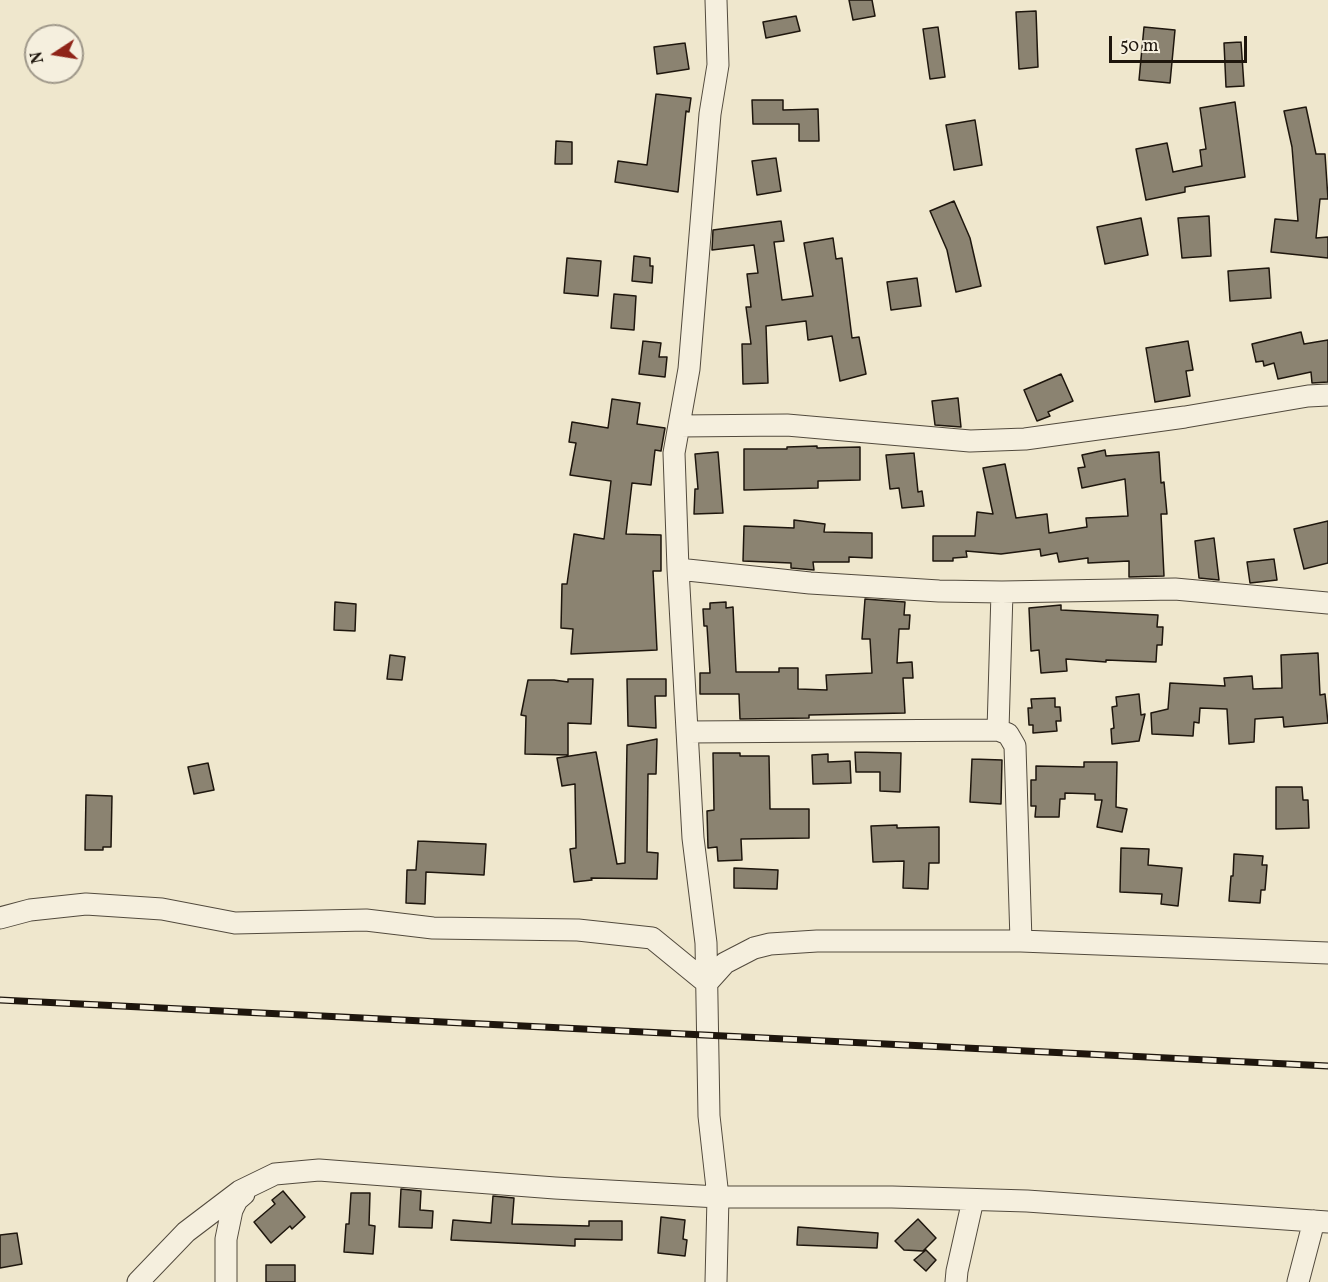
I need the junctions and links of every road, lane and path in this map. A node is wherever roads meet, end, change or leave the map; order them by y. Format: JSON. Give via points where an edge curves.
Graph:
{"nodes":[{"id":1,"x":716,"y":0,"type":"edge"},
{"id":2,"x":1328,"y":395,"type":"edge"},
{"id":3,"x":679,"y":426,"type":"junction"},
{"id":4,"x":678,"y":568,"type":"junction"},
{"id":5,"x":1002,"y":592,"type":"junction"},
{"id":6,"x":1328,"y":603,"type":"edge"},
{"id":7,"x":998,"y":730,"type":"junction"},
{"id":8,"x":687,"y":732,"type":"junction"},
{"id":9,"x":0,"y":918,"type":"edge"},
{"id":10,"x":1021,"y":941,"type":"junction"},
{"id":11,"x":1328,"y":953,"type":"edge"},
{"id":12,"x":707,"y":984,"type":"junction"},
{"id":13,"x":256,"y":1183,"type":"junction"},
{"id":14,"x":718,"y":1197,"type":"junction"},
{"id":15,"x":973,"y":1200,"type":"junction"},
{"id":16,"x":1321,"y":1222,"type":"edge"},
{"id":17,"x":138,"y":1282,"type":"edge"},
{"id":18,"x":226,"y":1282,"type":"edge"},
{"id":19,"x":717,"y":1282,"type":"edge"},
{"id":20,"x":956,"y":1282,"type":"edge"},
{"id":21,"x":1298,"y":1282,"type":"edge"}],
"edges":[{"from":1,"to":3,"type":"street","via":[[718,65],[710,114],[689,369]]},
{"from":2,"to":3,"type":"street","via":[[1025,439],[970,441],[787,425]]},
{"from":3,"to":4,"type":"street","via":[[674,453]]},
{"from":4,"to":5,"type":"street","via":[[810,583]]},
{"from":4,"to":8,"type":"street"},
{"from":5,"to":6,"type":"street","via":[[1175,589]]},
{"from":5,"to":7,"type":"street"},
{"from":7,"to":8,"type":"street"},
{"from":7,"to":10,"type":"street","via":[[1008,734],[1015,746]]},
{"from":8,"to":12,"type":"street"},
{"from":9,"to":12,"type":"street","via":[[30,910],[86,904],[162,909],[235,923],[366,920],[433,928],[578,930],[652,938]]},
{"from":10,"to":11,"type":"street"},
{"from":10,"to":12,"type":"street","via":[[770,944],[725,963]]},
{"from":12,"to":14,"type":"street","via":[[710,1116]]},
{"from":13,"to":14,"type":"street","via":[[275,1174],[319,1170]]},
{"from":13,"to":17,"type":"street","via":[[186,1232]]},
{"from":13,"to":18,"type":"street","via":[[232,1210],[226,1239]]},
{"from":14,"to":15,"type":"street"},
{"from":14,"to":19,"type":"street"},
{"from":15,"to":16,"type":"street"},
{"from":15,"to":20,"type":"street"},
{"from":16,"to":21,"type":"street"}]}
